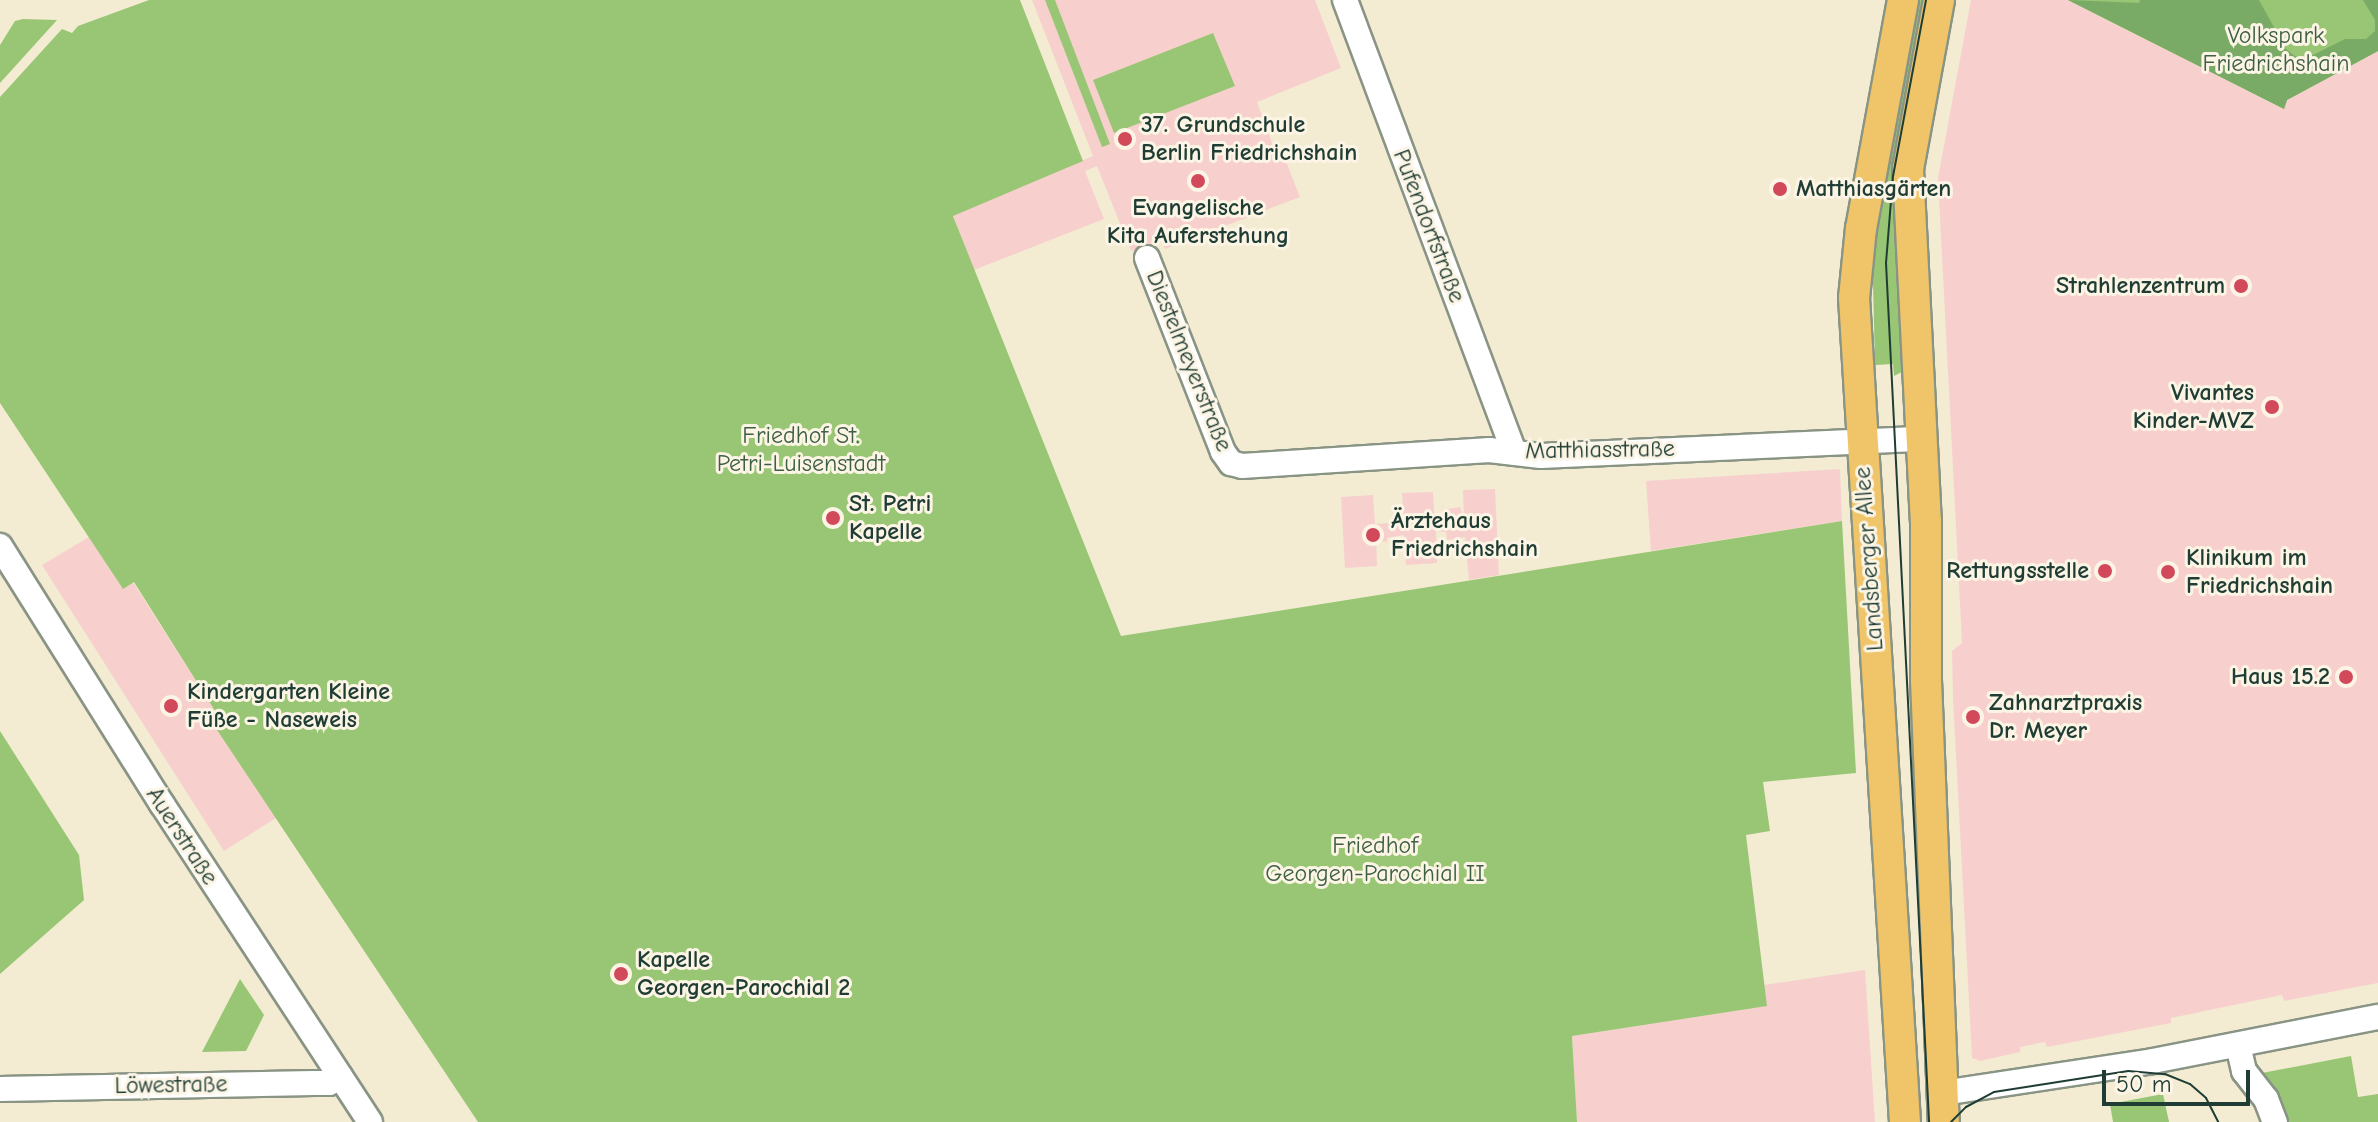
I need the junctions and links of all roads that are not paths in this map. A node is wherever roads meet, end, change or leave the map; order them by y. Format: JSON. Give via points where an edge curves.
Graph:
{"nodes":[{"id":1,"x":1345,"y":0,"type":"edge"},
{"id":2,"x":1903,"y":0,"type":"edge"},
{"id":3,"x":1939,"y":0,"type":"edge"},
{"id":4,"x":1147,"y":258,"type":"dead end"},
{"id":5,"x":1922,"y":439,"type":"junction"},
{"id":6,"x":1862,"y":442,"type":"junction"},
{"id":7,"x":1514,"y":452,"type":"junction"},
{"id":8,"x":1231,"y":463,"type":"joint"},
{"id":9,"x":0,"y":546,"type":"edge"},
{"id":10,"x":2378,"y":1017,"type":"edge"},
{"id":11,"x":2238,"y":1045,"type":"junction"},
{"id":12,"x":340,"y":1077,"type":"junction"},
{"id":13,"x":0,"y":1089,"type":"edge"},
{"id":14,"x":1943,"y":1108,"type":"edge"},
{"id":15,"x":370,"y":1122,"type":"edge"},
{"id":16,"x":1905,"y":1122,"type":"edge"},
{"id":17,"x":2275,"y":1122,"type":"edge"}],
"edges":[{"from":1,"to":7,"type":"street","name":"Pufendorfstraße"},
{"from":2,"to":6,"type":"main road","name":"Landsberger Allee","via":[[1856,272]]},
{"from":3,"to":5,"type":"main road","via":[[1908,169]]},
{"from":4,"to":8,"type":"street","name":"Diestelmeyerstraße","via":[[1216,437]]},
{"from":5,"to":6,"type":"street","name":"Matthiasstraße"},
{"from":5,"to":14,"type":"main road"},
{"from":6,"to":7,"type":"street","name":"Matthiasstraße","via":[[1541,456]]},
{"from":6,"to":16,"type":"main road","name":"Landsberger Allee"},
{"from":7,"to":8,"type":"street","name":"Matthiasstraße"},
{"from":9,"to":12,"type":"street","name":"Auerstraße"},
{"from":10,"to":11,"type":"street"},
{"from":11,"to":14,"type":"street"},
{"from":11,"to":17,"type":"street","via":[[2244,1071],[2266,1099]]},
{"from":12,"to":13,"type":"street","name":"Löwestraße","via":[[329,1083]]},
{"from":12,"to":15,"type":"street","name":"Auerstraße"}]}
